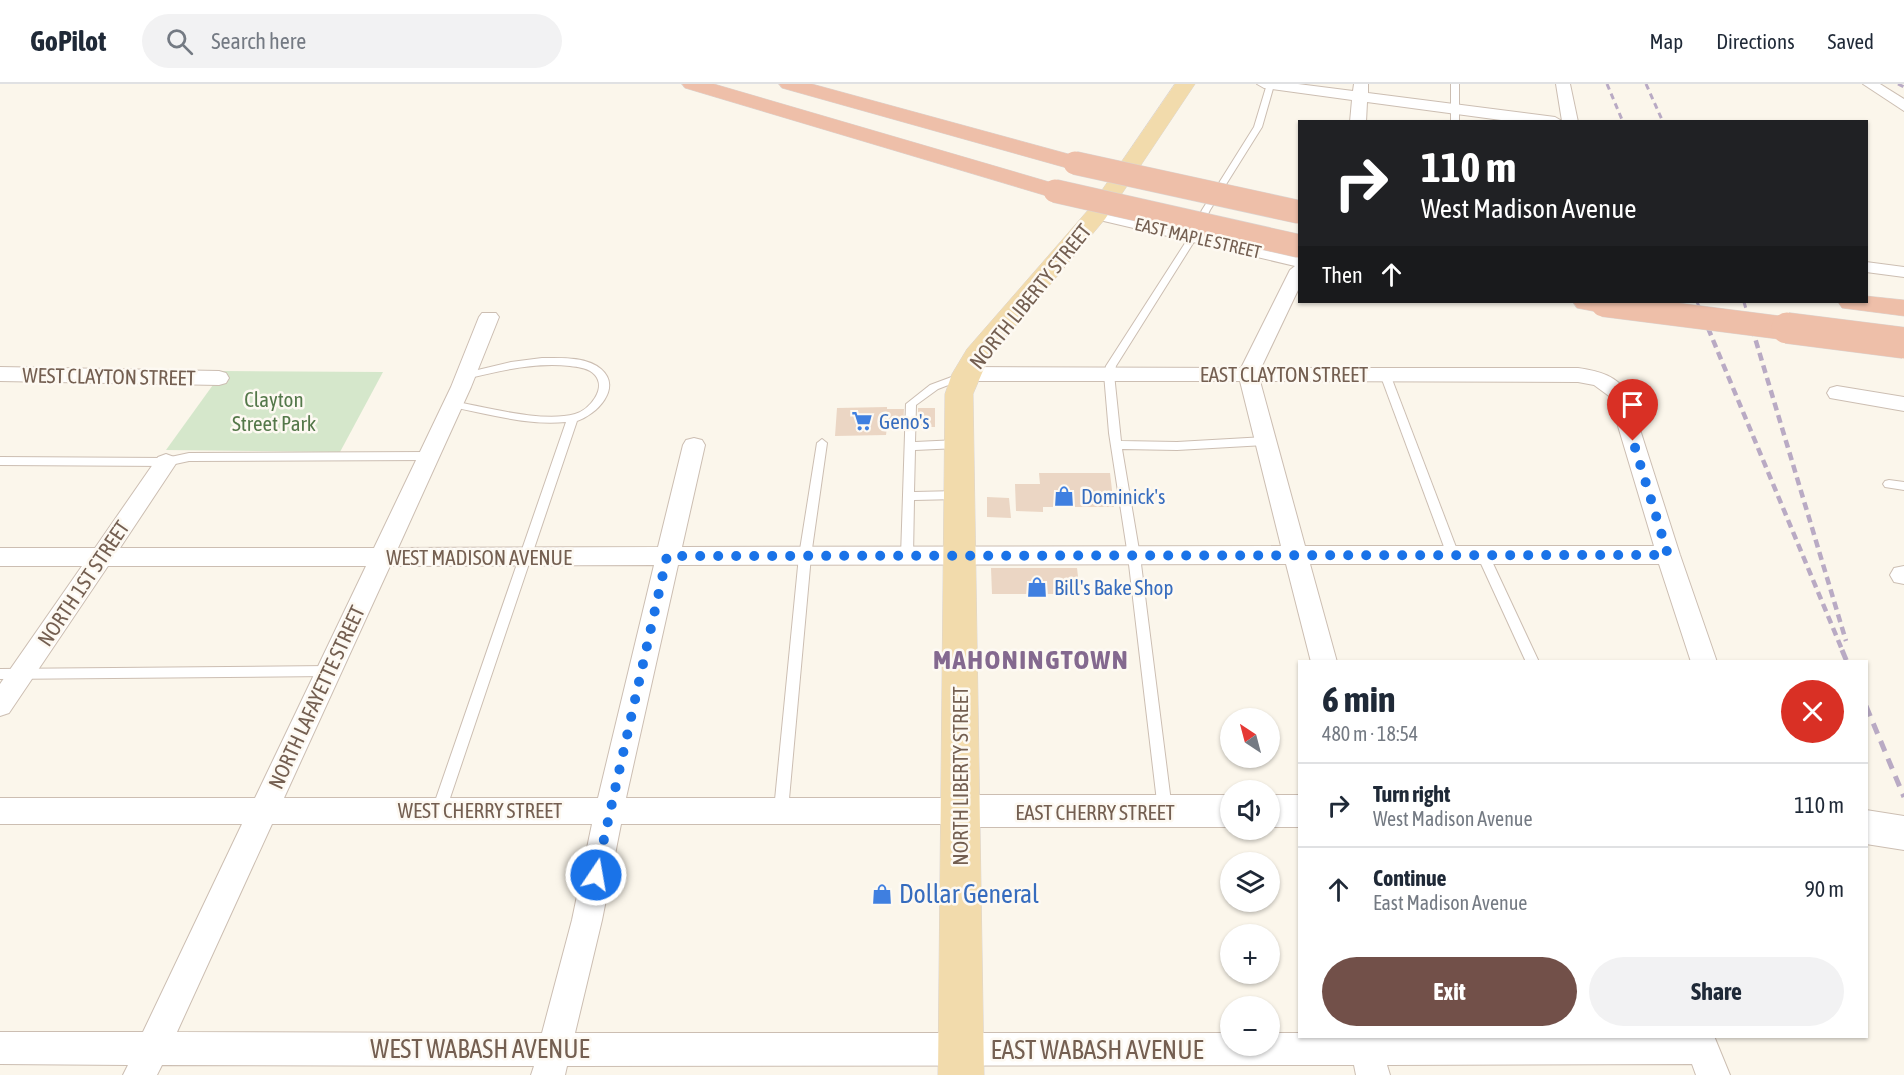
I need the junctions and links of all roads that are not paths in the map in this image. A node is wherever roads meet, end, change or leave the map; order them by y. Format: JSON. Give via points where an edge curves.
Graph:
{"nodes":[{"id":1,"x":692,"y":84,"type":"edge"},
{"id":2,"x":789,"y":84,"type":"edge"},
{"id":3,"x":1185,"y":84,"type":"edge"},
{"id":4,"x":1264,"y":84,"type":"edge"},
{"id":5,"x":1455,"y":84,"type":"edge"},
{"id":6,"x":1563,"y":84,"type":"edge"},
{"id":7,"x":1870,"y":84,"type":"edge"},
{"id":8,"x":1278,"y":85,"type":"edge"},
{"id":9,"x":1360,"y":90,"type":"edge"},
{"id":10,"x":1904,"y":106,"type":"edge"},
{"id":11,"x":1456,"y":115,"type":"edge"},
{"id":12,"x":1358,"y":120,"type":"edge"},
{"id":13,"x":1527,"y":120,"type":"edge"},
{"id":14,"x":1569,"y":120,"type":"edge"},
{"id":15,"x":1298,"y":212,"type":"edge"},
{"id":16,"x":1097,"y":214,"type":"junction"},
{"id":17,"x":1193,"y":237,"type":"junction"},
{"id":18,"x":1298,"y":246,"type":"edge"},
{"id":19,"x":1298,"y":261,"type":"edge"},
{"id":20,"x":1868,"y":267,"type":"edge"},
{"id":21,"x":1298,"y":272,"type":"edge"},
{"id":22,"x":1904,"y":272,"type":"edge"},
{"id":23,"x":1595,"y":303,"type":"edge"},
{"id":24,"x":1860,"y":303,"type":"edge"},
{"id":25,"x":1904,"y":308,"type":"edge"},
{"id":26,"x":489,"y":317,"type":"dead end"},
{"id":27,"x":1904,"y":343,"type":"edge"},
{"id":28,"x":0,"y":374,"type":"edge"},
{"id":29,"x":966,"y":374,"type":"junction"},
{"id":30,"x":1109,"y":374,"type":"junction"},
{"id":31,"x":1250,"y":374,"type":"junction"},
{"id":32,"x":1385,"y":374,"type":"junction"},
{"id":33,"x":465,"y":376,"type":"junction"},
{"id":34,"x":219,"y":378,"type":"dead end"},
{"id":35,"x":1837,"y":393,"type":"dead end"},
{"id":36,"x":452,"y":404,"type":"junction"},
{"id":37,"x":1904,"y":404,"type":"edge"},
{"id":38,"x":573,"y":418,"type":"junction"},
{"id":39,"x":1265,"y":441,"type":"junction"},
{"id":40,"x":822,"y":442,"type":"dead end"},
{"id":41,"x":958,"y":444,"type":"junction"},
{"id":42,"x":694,"y":445,"type":"dead end"},
{"id":43,"x":1116,"y":445,"type":"junction"},
{"id":44,"x":910,"y":446,"type":"junction"},
{"id":45,"x":428,"y":456,"type":"junction"},
{"id":46,"x":0,"y":461,"type":"edge"},
{"id":47,"x":166,"y":462,"type":"junction"},
{"id":48,"x":1889,"y":484,"type":"dead end"},
{"id":49,"x":1904,"y":486,"type":"edge"},
{"id":50,"x":958,"y":495,"type":"junction"},
{"id":51,"x":909,"y":496,"type":"junction"},
{"id":52,"x":1296,"y":555,"type":"junction"},
{"id":53,"x":1453,"y":555,"type":"junction"},
{"id":54,"x":1484,"y":555,"type":"junction"},
{"id":55,"x":1668,"y":555,"type":"junction"},
{"id":56,"x":525,"y":556,"type":"junction"},
{"id":57,"x":667,"y":556,"type":"junction"},
{"id":58,"x":805,"y":556,"type":"junction"},
{"id":59,"x":907,"y":556,"type":"junction"},
{"id":60,"x":959,"y":556,"type":"junction"},
{"id":61,"x":1134,"y":556,"type":"junction"},
{"id":62,"x":0,"y":557,"type":"edge"},
{"id":63,"x":101,"y":557,"type":"junction"},
{"id":64,"x":382,"y":557,"type":"junction"},
{"id":65,"x":1323,"y":660,"type":"edge"},
{"id":66,"x":1532,"y":660,"type":"edge"},
{"id":67,"x":1703,"y":660,"type":"edge"},
{"id":68,"x":329,"y":671,"type":"junction"},
{"id":69,"x":11,"y":674,"type":"edge"},
{"id":70,"x":0,"y":705,"type":"edge"},
{"id":71,"x":439,"y":810,"type":"junction"},
{"id":72,"x":609,"y":810,"type":"junction"},
{"id":73,"x":781,"y":810,"type":"junction"},
{"id":74,"x":0,"y":811,"type":"edge"},
{"id":75,"x":264,"y":811,"type":"junction"},
{"id":76,"x":960,"y":811,"type":"junction"},
{"id":77,"x":1165,"y":811,"type":"junction"},
{"id":78,"x":1220,"y":811,"type":"edge"},
{"id":79,"x":1280,"y":811,"type":"edge"},
{"id":80,"x":1298,"y":811,"type":"edge"},
{"id":81,"x":1868,"y":827,"type":"edge"},
{"id":82,"x":1904,"y":833,"type":"edge"},
{"id":83,"x":0,"y":1048,"type":"edge"},
{"id":84,"x":1704,"y":1053,"type":"edge"},
{"id":85,"x":1367,"y":1054,"type":"edge"},
{"id":86,"x":146,"y":1062,"type":"edge"},
{"id":87,"x":551,"y":1062,"type":"edge"},
{"id":88,"x":961,"y":1063,"type":"edge"}],
"edges":[{"from":1,"to":18,"type":"highway","bridge":true,"via":[[1055,191]]},
{"from":2,"to":15,"type":"highway","bridge":true,"via":[[1075,163]]},
{"from":3,"to":16,"type":"main road","name":"NORTH LIBERTY STREET"},
{"from":4,"to":8,"type":"street"},
{"from":5,"to":11,"type":"lane"},
{"from":6,"to":14,"type":"street"},
{"from":7,"to":10,"type":"street"},
{"from":8,"to":9,"type":"street"},
{"from":8,"to":17,"type":"lane"},
{"from":9,"to":11,"type":"street"},
{"from":9,"to":12,"type":"street"},
{"from":11,"to":13,"type":"street"},
{"from":16,"to":17,"type":"street","name":"EAST MAPLE STREET"},
{"from":16,"to":29,"type":"main road","name":"NORTH LIBERTY STREET","via":[[983,346]]},
{"from":17,"to":19,"type":"street","name":"EAST MAPLE STREET"},
{"from":17,"to":30,"type":"lane"},
{"from":20,"to":22,"type":"street"},
{"from":21,"to":31,"type":"street"},
{"from":23,"to":27,"type":"highway","bridge":true},
{"from":24,"to":25,"type":"highway"},
{"from":26,"to":33,"type":"street","name":"NORTH LAFAYETTE STREET"},
{"from":28,"to":34,"type":"street","name":"WEST CLAYTON STREET"},
{"from":29,"to":30,"type":"street","name":"EAST CLAYTON STREET"},
{"from":29,"to":41,"type":"main road","name":"NORTH LIBERTY STREET","via":[[959,394]]},
{"from":29,"to":44,"type":"lane","via":[[934,387],[911,404]]},
{"from":30,"to":31,"type":"street","name":"EAST CLAYTON STREET"},
{"from":30,"to":43,"type":"lane"},
{"from":31,"to":32,"type":"street","name":"EAST CLAYTON STREET"},
{"from":31,"to":39,"type":"street"},
{"from":32,"to":53,"type":"lane"},
{"from":32,"to":55,"type":"street","name":"EAST CLAYTON STREET","via":[[1578,375],[1609,384],[1618,395]]},
{"from":33,"to":36,"type":"street","name":"NORTH LAFAYETTE STREET"},
{"from":33,"to":38,"type":"lane","via":[[532,362],[590,367],[602,379],[600,403],[583,416]]},
{"from":35,"to":37,"type":"street"},
{"from":36,"to":38,"type":"lane","via":[[537,417]]},
{"from":36,"to":45,"type":"street","name":"NORTH LAFAYETTE STREET"},
{"from":38,"to":56,"type":"lane"},
{"from":39,"to":43,"type":"lane"},
{"from":39,"to":52,"type":"street"},
{"from":40,"to":58,"type":"lane"},
{"from":41,"to":44,"type":"lane"},
{"from":41,"to":50,"type":"main road","name":"NORTH LIBERTY STREET"},
{"from":42,"to":57,"type":"street"},
{"from":43,"to":61,"type":"lane"},
{"from":44,"to":51,"type":"lane"},
{"from":45,"to":47,"type":"lane","via":[[189,457]]},
{"from":45,"to":64,"type":"street","name":"NORTH LAFAYETTE STREET"},
{"from":46,"to":47,"type":"lane"},
{"from":47,"to":63,"type":"street","name":"NORTH 1ST STREET"},
{"from":48,"to":49,"type":"lane"},
{"from":50,"to":51,"type":"lane"},
{"from":50,"to":60,"type":"main road","name":"NORTH LIBERTY STREET"},
{"from":51,"to":59,"type":"lane"},
{"from":52,"to":53,"type":"street","name":"WEST MADISON AVENUE"},
{"from":52,"to":61,"type":"street","name":"WEST MADISON AVENUE"},
{"from":52,"to":65,"type":"street"},
{"from":53,"to":54,"type":"street","name":"WEST MADISON AVENUE"},
{"from":54,"to":55,"type":"street","name":"WEST MADISON AVENUE"},
{"from":54,"to":66,"type":"lane"},
{"from":55,"to":67,"type":"street"},
{"from":56,"to":57,"type":"street","name":"WEST MADISON AVENUE"},
{"from":56,"to":64,"type":"street","name":"WEST MADISON AVENUE"},
{"from":56,"to":71,"type":"lane"},
{"from":57,"to":58,"type":"street","name":"WEST MADISON AVENUE"},
{"from":57,"to":72,"type":"street"},
{"from":58,"to":59,"type":"street","name":"WEST MADISON AVENUE"},
{"from":58,"to":73,"type":"lane"},
{"from":59,"to":60,"type":"street","name":"WEST MADISON AVENUE"},
{"from":60,"to":61,"type":"street","name":"WEST MADISON AVENUE"},
{"from":60,"to":76,"type":"main road","name":"NORTH LIBERTY STREET"},
{"from":61,"to":77,"type":"lane"},
{"from":62,"to":63,"type":"street","name":"WEST MADISON AVENUE"},
{"from":63,"to":64,"type":"street","name":"WEST MADISON AVENUE"},
{"from":63,"to":69,"type":"street","name":"NORTH 1ST STREET"},
{"from":64,"to":68,"type":"street","name":"NORTH LAFAYETTE STREET"},
{"from":68,"to":69,"type":"lane"},
{"from":68,"to":75,"type":"street","name":"NORTH LAFAYETTE STREET"},
{"from":69,"to":70,"type":"street","name":"NORTH 1ST STREET"},
{"from":71,"to":72,"type":"street","name":"WEST CHERRY STREET"},
{"from":71,"to":75,"type":"street","name":"WEST CHERRY STREET"},
{"from":72,"to":73,"type":"street","name":"WEST CHERRY STREET"},
{"from":72,"to":87,"type":"street","via":[[587,920]]},
{"from":73,"to":76,"type":"street","name":"WEST CHERRY STREET"},
{"from":74,"to":75,"type":"street","name":"WEST CHERRY STREET"},
{"from":75,"to":86,"type":"street","name":"NORTH LAFAYETTE STREET"},
{"from":76,"to":77,"type":"street","name":"EAST CHERRY STREET"},
{"from":76,"to":88,"type":"main road","name":"NORTH LIBERTY STREET"},
{"from":77,"to":78,"type":"street","name":"EAST CHERRY STREET"},
{"from":79,"to":80,"type":"street"},
{"from":81,"to":82,"type":"street"},
{"from":83,"to":86,"type":"street","name":"WEST WABASH AVENUE"},
{"from":84,"to":85,"type":"street","name":"EAST WABASH AVENUE"},
{"from":85,"to":88,"type":"street","name":"EAST WABASH AVENUE"},
{"from":86,"to":87,"type":"street","name":"WEST WABASH AVENUE"},
{"from":87,"to":88,"type":"street","name":"WEST WABASH AVENUE"}]}
